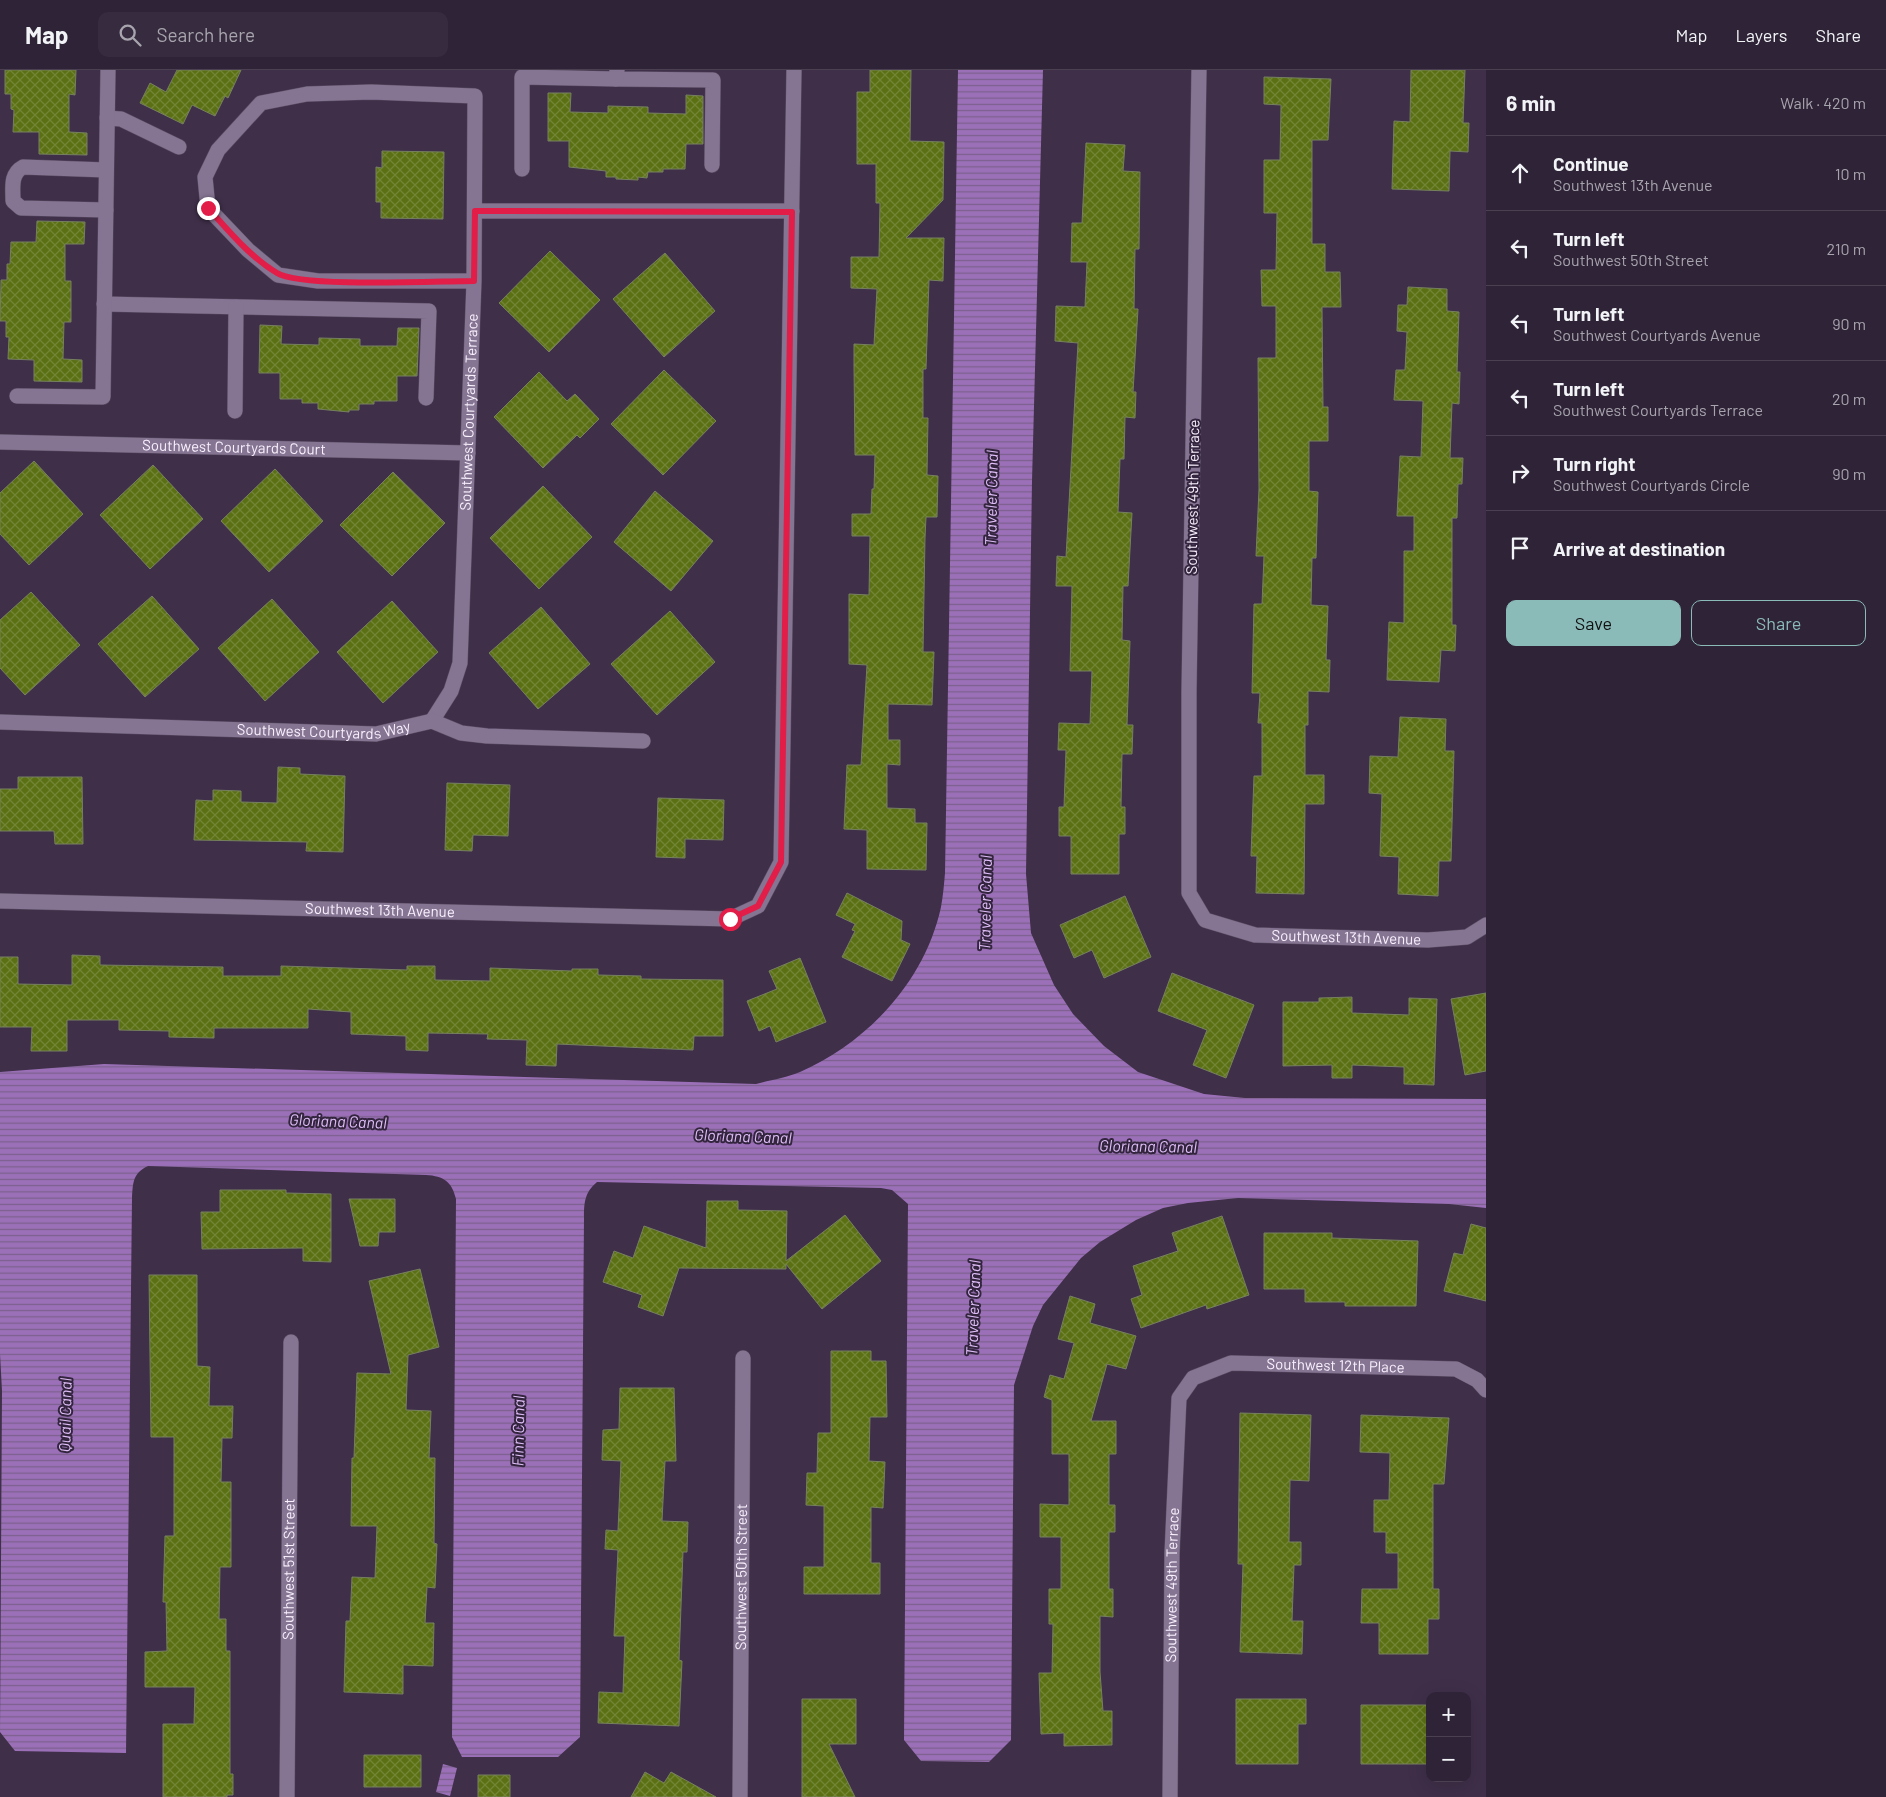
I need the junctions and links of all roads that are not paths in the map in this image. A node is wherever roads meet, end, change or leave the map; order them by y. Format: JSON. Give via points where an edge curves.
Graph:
{"nodes":[{"id":1,"x":108,"y":70,"type":"edge"},
{"id":2,"x":794,"y":70,"type":"edge"},
{"id":3,"x":1200,"y":70,"type":"edge"},
{"id":4,"x":616,"y":75,"type":"edge"},
{"id":5,"x":107,"y":118,"type":"junction"},
{"id":6,"x":179,"y":147,"type":"dead end"},
{"id":7,"x":712,"y":165,"type":"dead end"},
{"id":8,"x":522,"y":169,"type":"dead end"},
{"id":9,"x":106,"y":170,"type":"junction"},
{"id":10,"x":106,"y":210,"type":"junction"},
{"id":11,"x":475,"y":211,"type":"junction"},
{"id":12,"x":792,"y":212,"type":"junction"},
{"id":13,"x":474,"y":281,"type":"junction"},
{"id":14,"x":104,"y":304,"type":"junction"},
{"id":15,"x":236,"y":307,"type":"junction"},
{"id":16,"x":18,"y":396,"type":"dead end"},
{"id":17,"x":426,"y":398,"type":"dead end"},
{"id":18,"x":235,"y":411,"type":"dead end"},
{"id":19,"x":0,"y":442,"type":"edge"},
{"id":20,"x":468,"y":452,"type":"junction"},
{"id":21,"x":432,"y":721,"type":"junction"},
{"id":22,"x":0,"y":722,"type":"edge"},
{"id":23,"x":643,"y":741,"type":"dead end"},
{"id":24,"x":0,"y":901,"type":"edge"},
{"id":25,"x":1205,"y":920,"type":"joint"},
{"id":26,"x":1486,"y":925,"type":"edge"},
{"id":27,"x":291,"y":1342,"type":"dead end"},
{"id":28,"x":743,"y":1358,"type":"dead end"},
{"id":29,"x":1193,"y":1378,"type":"joint"},
{"id":30,"x":1482,"y":1385,"type":"edge"},
{"id":31,"x":287,"y":1797,"type":"edge"},
{"id":32,"x":740,"y":1797,"type":"edge"},
{"id":33,"x":1170,"y":1797,"type":"edge"}],
"edges":[{"from":1,"to":5,"type":"street"},
{"from":2,"to":12,"type":"street"},
{"from":3,"to":25,"type":"street","name":"Southwest 49th Terrace","via":[[1189,893]]},
{"from":4,"to":7,"type":"street","via":[[713,80]]},
{"from":4,"to":8,"type":"street","via":[[522,77]]},
{"from":5,"to":6,"type":"street","via":[[121,119]]},
{"from":5,"to":9,"type":"street"},
{"from":9,"to":10,"type":"street"},
{"from":9,"to":10,"type":"street","via":[[23,167],[13,178],[13,201],[21,208]]},
{"from":10,"to":14,"type":"street"},
{"from":11,"to":12,"type":"street"},
{"from":11,"to":13,"type":"street","name":"Southwest Courtyards Terrace"},
{"from":11,"to":13,"type":"street","name":"Southwest Courtyards Terrace","via":[[475,96],[371,92],[307,94],[261,103],[218,150],[205,177],[208,208],[248,250],[278,274],[318,281]]},
{"from":12,"to":24,"type":"street","name":"Southwest 13th Avenue","via":[[781,862],[758,906],[730,919]]},
{"from":13,"to":20,"type":"street","name":"Southwest Courtyards Terrace"},
{"from":14,"to":15,"type":"street"},
{"from":14,"to":16,"type":"street","via":[[103,396]]},
{"from":15,"to":17,"type":"street","via":[[429,311]]},
{"from":15,"to":18,"type":"street"},
{"from":19,"to":20,"type":"street","name":"Southwest Courtyards Court"},
{"from":20,"to":21,"type":"street","name":"Southwest Courtyards Terrace","via":[[460,663],[451,691]]},
{"from":21,"to":22,"type":"street","name":"Southwest Courtyards Way","via":[[376,734]]},
{"from":21,"to":23,"type":"street","name":"Southwest Courtyards Way","via":[[461,733],[486,736]]},
{"from":25,"to":26,"type":"street","name":"Southwest 13th Avenue","via":[[1255,935],[1428,940],[1467,937]]},
{"from":27,"to":31,"type":"street","name":"Southwest 51st Street"},
{"from":28,"to":32,"type":"street","name":"Southwest 50th Street"},
{"from":29,"to":30,"type":"street","name":"Southwest 12th Place","via":[[1231,1363],[1456,1369]]},
{"from":29,"to":33,"type":"street","name":"Southwest 49th Terrace","via":[[1179,1398],[1172,1553]]}]}
